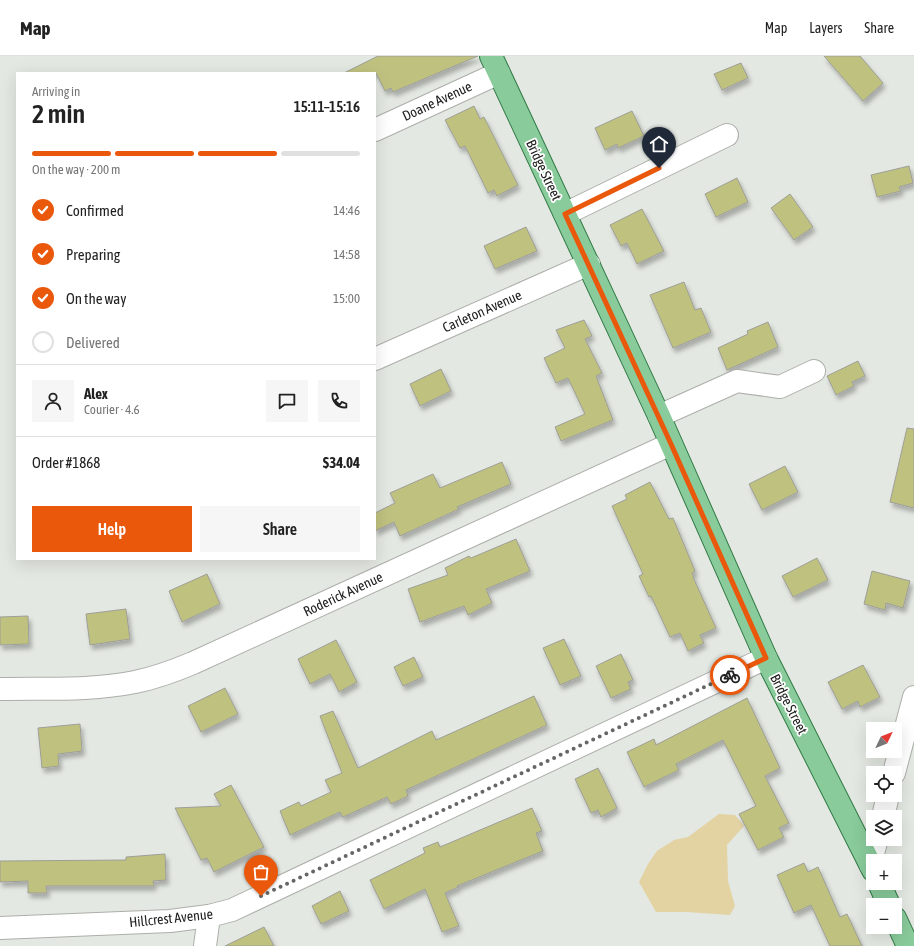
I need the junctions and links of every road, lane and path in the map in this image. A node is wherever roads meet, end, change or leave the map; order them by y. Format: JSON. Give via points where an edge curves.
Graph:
{"nodes":[{"id":1,"x":495,"y":64,"type":"edge"},
{"id":2,"x":376,"y":129,"type":"edge"},
{"id":3,"x":727,"y":135,"type":"dead end"},
{"id":4,"x":565,"y":214,"type":"junction"},
{"id":5,"x":589,"y":264,"type":"junction"},
{"id":6,"x":376,"y":359,"type":"edge"},
{"id":7,"x":814,"y":371,"type":"dead end"},
{"id":8,"x":658,"y":416,"type":"junction"},
{"id":9,"x":671,"y":444,"type":"junction"},
{"id":10,"x":766,"y":658,"type":"junction"},
{"id":11,"x":0,"y":689,"type":"edge"},
{"id":12,"x":914,"y":697,"type":"edge"},
{"id":13,"x":896,"y":766,"type":"edge"},
{"id":14,"x":866,"y":856,"type":"edge"},
{"id":15,"x":209,"y":916,"type":"junction"},
{"id":16,"x":0,"y":928,"type":"edge"},
{"id":17,"x":902,"y":933,"type":"edge"},
{"id":18,"x":205,"y":946,"type":"edge"},
{"id":19,"x":908,"y":946,"type":"edge"}],
"edges":[{"from":1,"to":2,"type":"street","name":"Doane Avenue"},
{"from":1,"to":4,"type":"main road","name":"Bridge Street"},
{"from":3,"to":4,"type":"street"},
{"from":4,"to":5,"type":"main road","name":"Bridge Street"},
{"from":5,"to":6,"type":"street","name":"Carleton Avenue"},
{"from":5,"to":8,"type":"main road","name":"Bridge Street"},
{"from":7,"to":8,"type":"street","via":[[780,386],[738,381]]},
{"from":8,"to":9,"type":"main road","name":"Bridge Street"},
{"from":9,"to":10,"type":"main road","name":"Bridge Street"},
{"from":9,"to":11,"type":"street","name":"Roderick Avenue","via":[[164,674],[135,682],[104,686]]},
{"from":10,"to":14,"type":"main road","name":"Bridge Street"},
{"from":10,"to":15,"type":"street","name":"Hillcrest Avenue","via":[[232,910]]},
{"from":12,"to":13,"type":"street"},
{"from":15,"to":16,"type":"street","name":"Hillcrest Avenue","via":[[170,921]]},
{"from":15,"to":18,"type":"street"},
{"from":17,"to":19,"type":"main road"}]}
